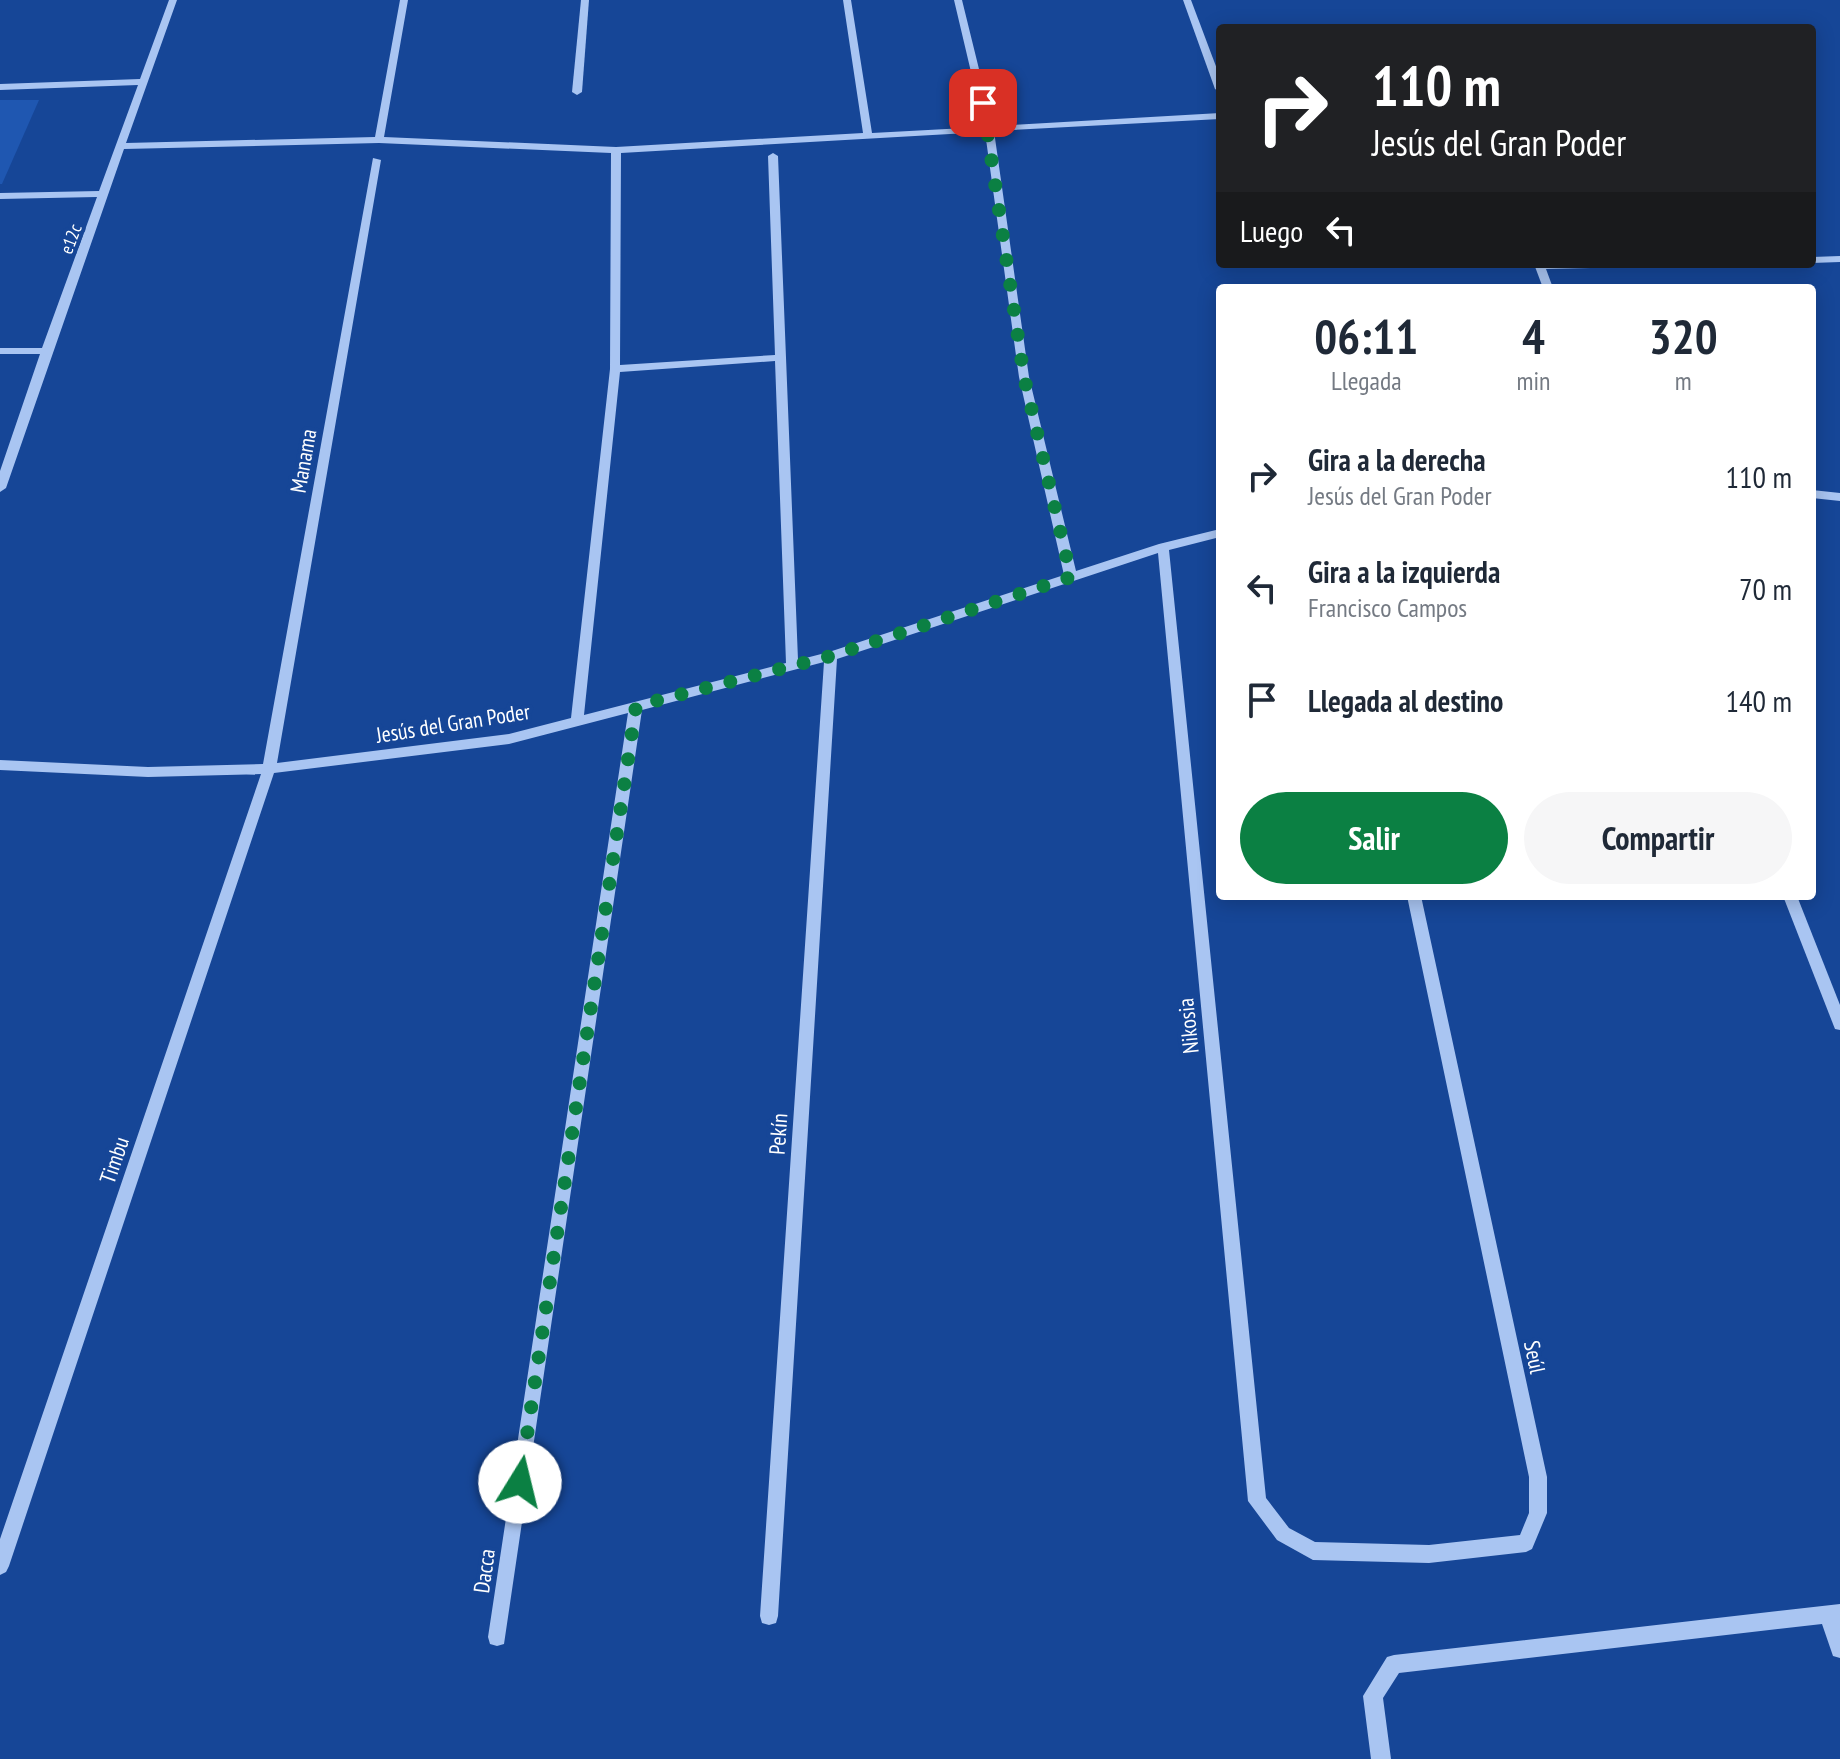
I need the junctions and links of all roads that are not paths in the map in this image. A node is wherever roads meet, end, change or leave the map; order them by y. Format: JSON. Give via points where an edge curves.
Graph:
{"nodes":[{"id":1,"x":173,"y":0,"type":"edge"},
{"id":2,"x":404,"y":0,"type":"edge"},
{"id":3,"x":585,"y":0,"type":"edge"},
{"id":4,"x":847,"y":0,"type":"edge"},
{"id":5,"x":958,"y":0,"type":"edge"},
{"id":6,"x":1187,"y":0,"type":"edge"},
{"id":7,"x":1216,"y":78,"type":"edge"},
{"id":8,"x":144,"y":82,"type":"junction"},
{"id":9,"x":0,"y":87,"type":"edge"},
{"id":10,"x":577,"y":92,"type":"dead end"},
{"id":11,"x":1216,"y":116,"type":"edge"},
{"id":12,"x":989,"y":129,"type":"junction"},
{"id":13,"x":868,"y":136,"type":"junction"},
{"id":14,"x":379,"y":140,"type":"junction"},
{"id":15,"x":122,"y":146,"type":"junction"},
{"id":16,"x":616,"y":150,"type":"junction"},
{"id":17,"x":773,"y":156,"type":"dead end"},
{"id":18,"x":376,"y":160,"type":"dead end"},
{"id":19,"x":105,"y":194,"type":"junction"},
{"id":20,"x":0,"y":196,"type":"edge"},
{"id":21,"x":1840,"y":259,"type":"edge"},
{"id":22,"x":1816,"y":260,"type":"edge"},
{"id":23,"x":0,"y":351,"type":"edge"},
{"id":24,"x":47,"y":351,"type":"junction"},
{"id":25,"x":778,"y":358,"type":"junction"},
{"id":26,"x":615,"y":369,"type":"junction"},
{"id":27,"x":0,"y":488,"type":"edge"},
{"id":28,"x":1816,"y":494,"type":"edge"},
{"id":29,"x":1840,"y":497,"type":"edge"},
{"id":30,"x":1216,"y":534,"type":"edge"},
{"id":31,"x":1163,"y":547,"type":"junction"},
{"id":32,"x":1071,"y":577,"type":"junction"},
{"id":33,"x":831,"y":656,"type":"junction"},
{"id":34,"x":792,"y":666,"type":"junction"},
{"id":35,"x":636,"y":706,"type":"junction"},
{"id":36,"x":577,"y":721,"type":"junction"},
{"id":37,"x":0,"y":765,"type":"edge"},
{"id":38,"x":269,"y":769,"type":"junction"},
{"id":39,"x":1415,"y":900,"type":"edge"},
{"id":40,"x":1792,"y":900,"type":"edge"},
{"id":41,"x":1840,"y":1024,"type":"edge"},
{"id":42,"x":1257,"y":1501,"type":"joint"},
{"id":43,"x":0,"y":1566,"type":"edge"},
{"id":44,"x":1834,"y":1614,"type":"edge"},
{"id":45,"x":769,"y":1616,"type":"dead end"},
{"id":46,"x":497,"y":1637,"type":"dead end"},
{"id":47,"x":1840,"y":1649,"type":"edge"},
{"id":48,"x":1381,"y":1759,"type":"edge"}],
"edges":[{"from":1,"to":8,"type":"street","name":"e12c"},
{"from":2,"to":14,"type":"street"},
{"from":3,"to":10,"type":"street"},
{"from":4,"to":13,"type":"street"},
{"from":5,"to":12,"type":"street"},
{"from":6,"to":7,"type":"street"},
{"from":8,"to":9,"type":"street"},
{"from":8,"to":15,"type":"street","name":"e12c"},
{"from":11,"to":12,"type":"street"},
{"from":12,"to":13,"type":"street"},
{"from":12,"to":32,"type":"street","via":[[1024,377]]},
{"from":13,"to":16,"type":"street"},
{"from":14,"to":15,"type":"street"},
{"from":14,"to":16,"type":"street"},
{"from":15,"to":19,"type":"street","name":"e12c"},
{"from":16,"to":26,"type":"street"},
{"from":17,"to":25,"type":"street"},
{"from":18,"to":38,"type":"street","name":"Manama"},
{"from":19,"to":20,"type":"street"},
{"from":19,"to":24,"type":"street","name":"e12c"},
{"from":21,"to":22,"type":"street"},
{"from":23,"to":24,"type":"street"},
{"from":24,"to":27,"type":"street","name":"e12c"},
{"from":25,"to":26,"type":"street"},
{"from":25,"to":34,"type":"street"},
{"from":26,"to":36,"type":"street"},
{"from":28,"to":29,"type":"street"},
{"from":30,"to":31,"type":"street","name":"Jesús del Gran Poder"},
{"from":31,"to":32,"type":"street","name":"Jesús del Gran Poder"},
{"from":31,"to":42,"type":"street","name":"Nikosia"},
{"from":32,"to":33,"type":"street","name":"Jesús del Gran Poder"},
{"from":33,"to":34,"type":"street","name":"Jesús del Gran Poder"},
{"from":33,"to":45,"type":"street","name":"Pekín"},
{"from":34,"to":35,"type":"street","name":"Jesús del Gran Poder"},
{"from":35,"to":36,"type":"street","name":"Jesús del Gran Poder"},
{"from":35,"to":46,"type":"street","name":"Dacca"},
{"from":36,"to":38,"type":"street","name":"Jesús del Gran Poder","via":[[509,739]]},
{"from":37,"to":38,"type":"street","name":"Jesús del Gran Poder","via":[[148,772]]},
{"from":38,"to":43,"type":"street","name":"Timbu"},
{"from":39,"to":42,"type":"street","name":"Seúl","via":[[1538,1477],[1538,1513],[1526,1543],[1429,1554],[1313,1551],[1283,1534]]},
{"from":40,"to":41,"type":"street"},
{"from":44,"to":47,"type":"street"},
{"from":44,"to":48,"type":"street","via":[[1394,1664],[1373,1696]]}]}
